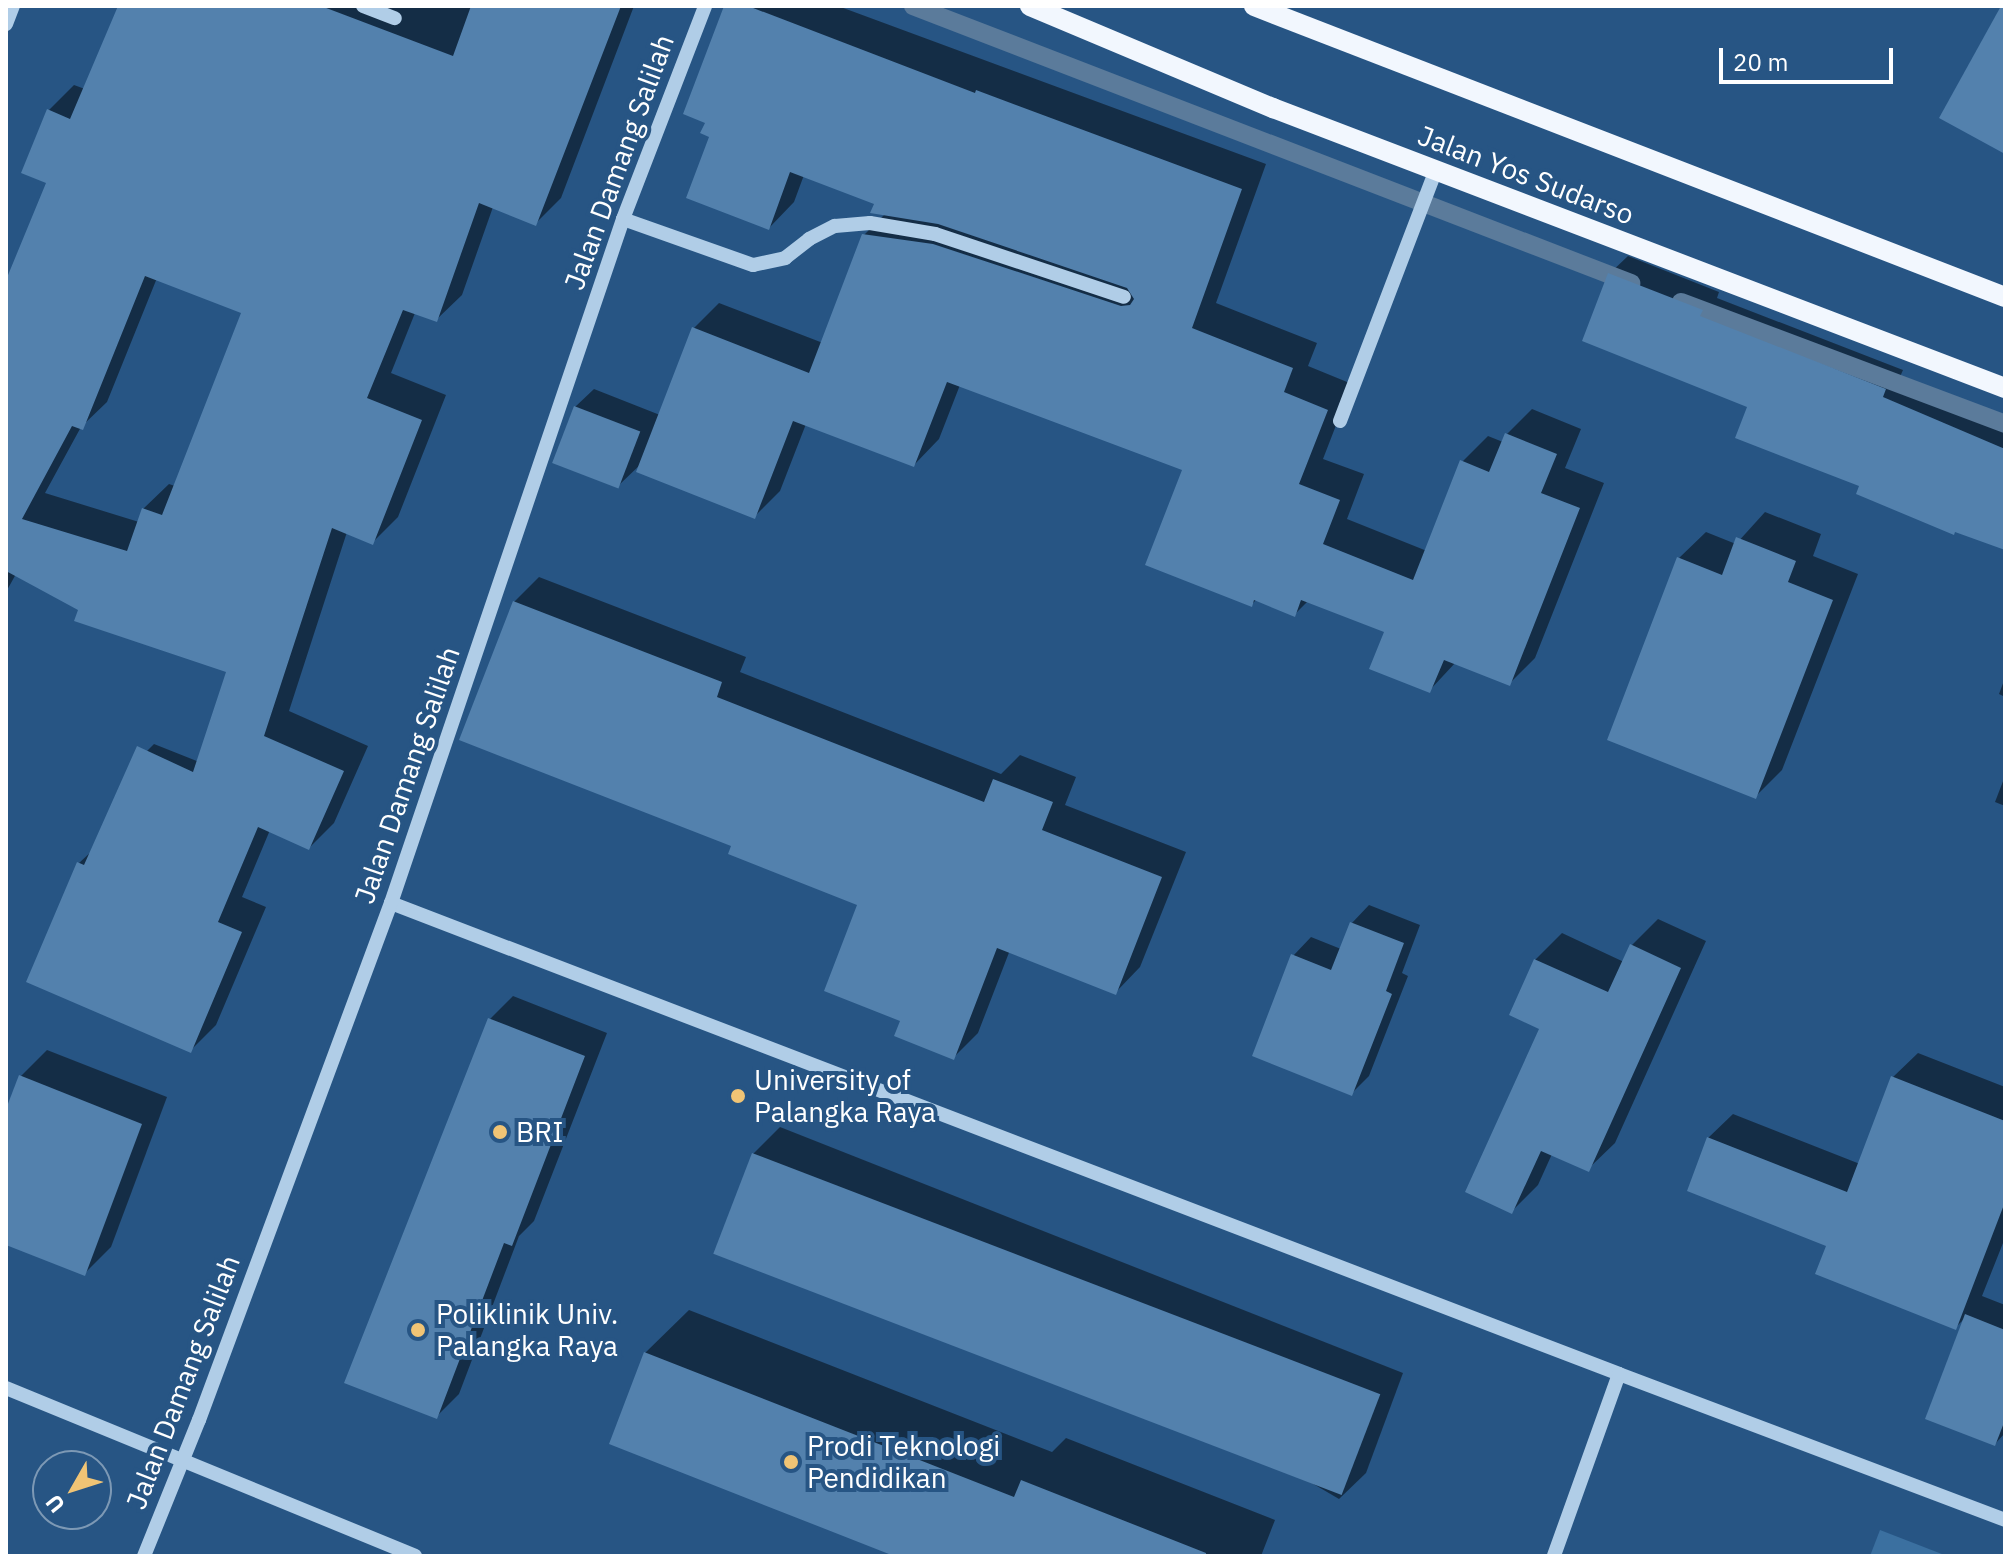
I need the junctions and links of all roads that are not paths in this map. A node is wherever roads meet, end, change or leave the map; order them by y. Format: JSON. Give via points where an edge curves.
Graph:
{"nodes":[{"id":1,"x":13,"y":6,"type":"edge"},
{"id":2,"x":363,"y":6,"type":"edge"},
{"id":3,"x":705,"y":6,"type":"edge"},
{"id":4,"x":1030,"y":6,"type":"edge"},
{"id":5,"x":1254,"y":6,"type":"edge"},
{"id":6,"x":395,"y":18,"type":"dead end"},
{"id":7,"x":6,"y":24,"type":"edge"},
{"id":8,"x":1436,"y":170,"type":"junction"},
{"id":9,"x":623,"y":219,"type":"junction"},
{"id":10,"x":1124,"y":297,"type":"dead end"},
{"id":11,"x":2005,"y":297,"type":"edge"},
{"id":12,"x":2005,"y":388,"type":"edge"},
{"id":13,"x":1340,"y":421,"type":"dead end"},
{"id":14,"x":391,"y":903,"type":"junction"},
{"id":15,"x":1619,"y":1374,"type":"junction"},
{"id":16,"x":6,"y":1388,"type":"edge"},
{"id":17,"x":184,"y":1459,"type":"junction"},
{"id":18,"x":2005,"y":1520,"type":"edge"},
{"id":19,"x":144,"y":1556,"type":"edge"},
{"id":20,"x":415,"y":1556,"type":"edge"},
{"id":21,"x":1554,"y":1556,"type":"edge"}],
"edges":[{"from":1,"to":7,"type":"street"},
{"from":2,"to":6,"type":"street"},
{"from":3,"to":9,"type":"street","name":"Jalan Damang Salilah"},
{"from":4,"to":8,"type":"main road","name":"Jalan Yos Sudarso"},
{"from":5,"to":11,"type":"main road","name":"Jalan Yos Sudarso"},
{"from":8,"to":12,"type":"main road","name":"Jalan Yos Sudarso"},
{"from":8,"to":13,"type":"street"},
{"from":9,"to":10,"type":"street","via":[[753,265],[785,258],[835,226],[883,225],[935,234]]},
{"from":9,"to":14,"type":"street","name":"Jalan Damang Salilah"},
{"from":14,"to":15,"type":"street"},
{"from":14,"to":17,"type":"street","name":"Jalan Damang Salilah"},
{"from":15,"to":18,"type":"street"},
{"from":15,"to":21,"type":"street"},
{"from":16,"to":17,"type":"street"},
{"from":17,"to":19,"type":"street","name":"Jalan Damang Salilah"},
{"from":17,"to":20,"type":"street"}]}
